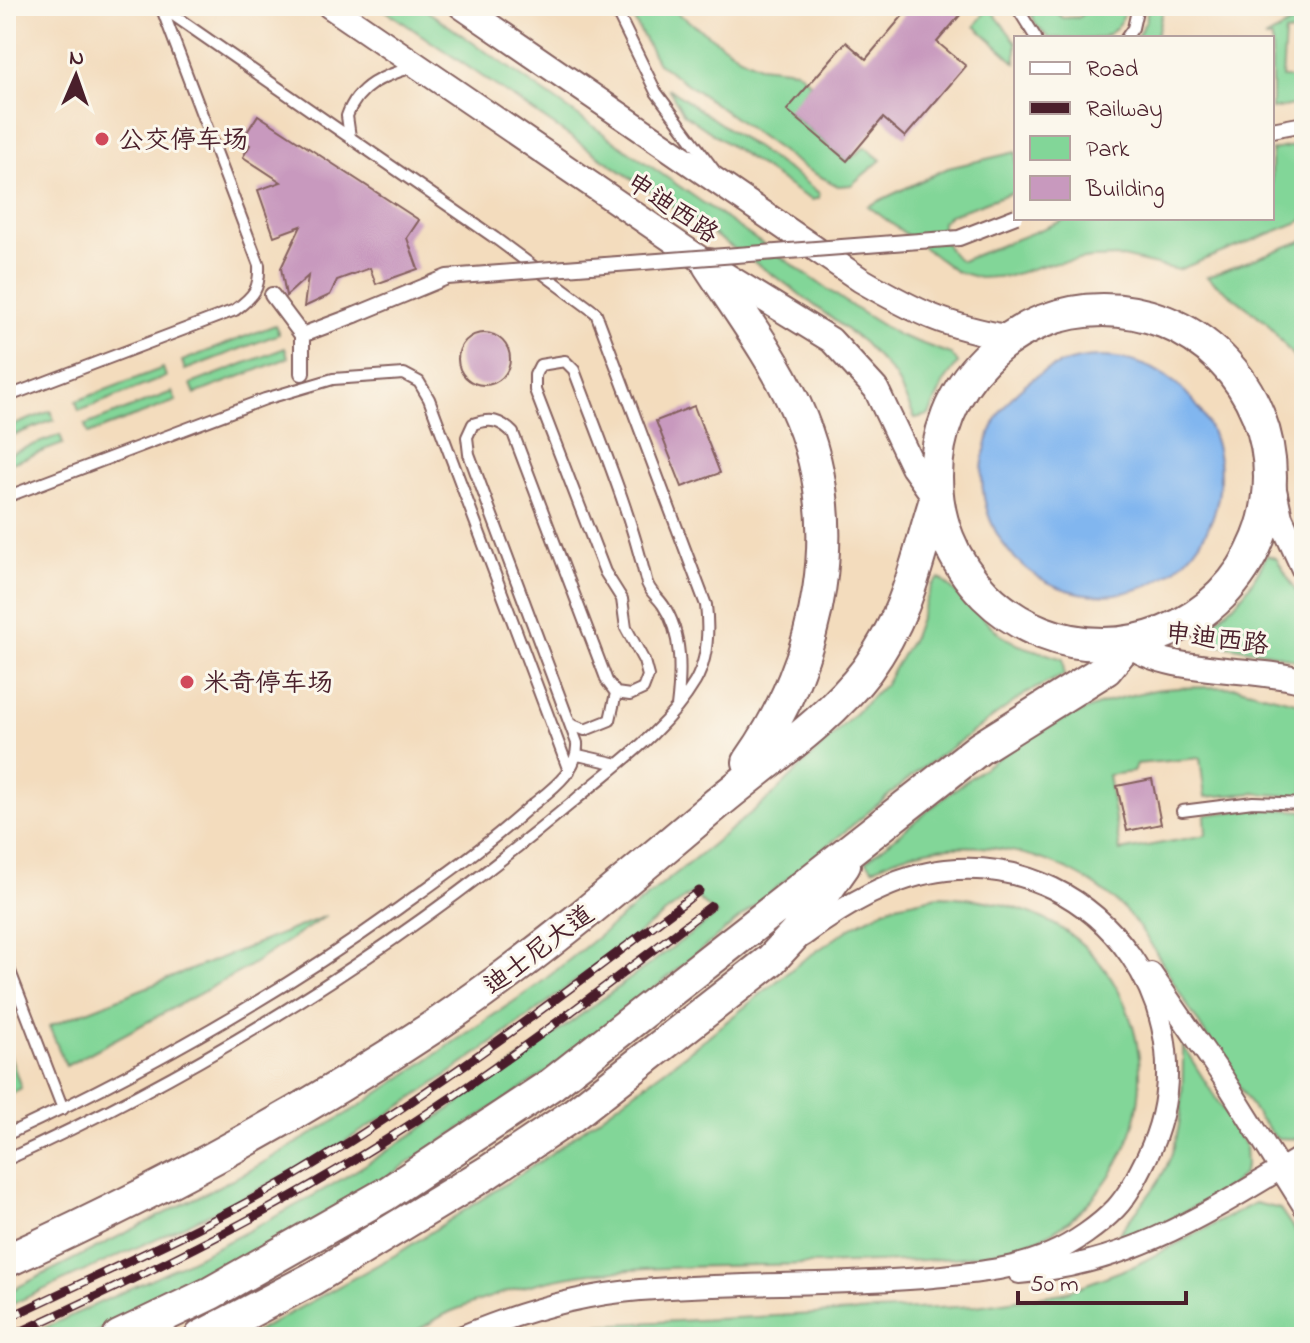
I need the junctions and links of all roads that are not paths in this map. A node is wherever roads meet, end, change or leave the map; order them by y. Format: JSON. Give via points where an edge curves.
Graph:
{"nodes":[{"id":1,"x":330,"y":6,"type":"edge"},
{"id":2,"x":461,"y":6,"type":"edge"},
{"id":3,"x":614,"y":6,"type":"edge"},
{"id":4,"x":1016,"y":6,"type":"edge"},
{"id":5,"x":1138,"y":6,"type":"edge"},
{"id":6,"x":161,"y":7,"type":"edge"},
{"id":7,"x":1035,"y":36,"type":"edge"},
{"id":8,"x":1127,"y":36,"type":"edge"},
{"id":9,"x":418,"y":65,"type":"junction"},
{"id":10,"x":1304,"y":124,"type":"edge"},
{"id":11,"x":1274,"y":130,"type":"edge"},
{"id":12,"x":351,"y":139,"type":"junction"},
{"id":13,"x":730,"y":190,"type":"junction"},
{"id":14,"x":1014,"y":217,"type":"edge"},
{"id":15,"x":709,"y":265,"type":"junction"},
{"id":16,"x":272,"y":295,"type":"dead end"},
{"id":17,"x":302,"y":335,"type":"junction"},
{"id":18,"x":1011,"y":338,"type":"junction"},
{"id":19,"x":302,"y":373,"type":"dead end"},
{"id":20,"x":6,"y":397,"type":"edge"},
{"id":21,"x":1271,"y":476,"type":"junction"},
{"id":22,"x":6,"y":497,"type":"edge"},
{"id":23,"x":936,"y":499,"type":"junction"},
{"id":24,"x":1304,"y":569,"type":"edge"},
{"id":25,"x":1127,"y":643,"type":"junction"},
{"id":26,"x":1304,"y":681,"type":"edge"},
{"id":27,"x":616,"y":693,"type":"junction"},
{"id":28,"x":677,"y":707,"type":"junction"},
{"id":29,"x":570,"y":724,"type":"junction"},
{"id":30,"x":578,"y":755,"type":"junction"},
{"id":31,"x":618,"y":764,"type":"junction"},
{"id":32,"x":569,"y":771,"type":"junction"},
{"id":33,"x":723,"y":798,"type":"junction"},
{"id":34,"x":1304,"y":804,"type":"edge"},
{"id":35,"x":1182,"y":811,"type":"dead end"},
{"id":36,"x":858,"y":845,"type":"junction"},
{"id":37,"x":1116,"y":934,"type":"junction"},
{"id":38,"x":771,"y":960,"type":"junction"},
{"id":39,"x":6,"y":961,"type":"edge"},
{"id":40,"x":63,"y":1109,"type":"junction"},
{"id":41,"x":6,"y":1135,"type":"edge"},
{"id":42,"x":1304,"y":1155,"type":"edge"},
{"id":43,"x":6,"y":1160,"type":"edge"},
{"id":44,"x":1280,"y":1169,"type":"junction"},
{"id":45,"x":1304,"y":1207,"type":"edge"},
{"id":46,"x":6,"y":1261,"type":"edge"},
{"id":47,"x":879,"y":1282,"type":"junction"},
{"id":48,"x":119,"y":1337,"type":"edge"},
{"id":49,"x":201,"y":1337,"type":"edge"},
{"id":50,"x":460,"y":1337,"type":"edge"}],
"edges":[{"from":1,"to":9,"type":"street","name":"申迪西路"},
{"from":2,"to":13,"type":"street","name":"申迪西路"},
{"from":3,"to":13,"type":"lane","via":[[656,92]]},
{"from":4,"to":7,"type":"lane"},
{"from":5,"to":8,"type":"lane"},
{"from":6,"to":12,"type":"lane"},
{"from":6,"to":20,"type":"lane","via":[[254,250],[260,284],[235,310]]},
{"from":9,"to":12,"type":"lane","via":[[365,87],[347,116]]},
{"from":9,"to":15,"type":"street","name":"申迪西路"},
{"from":10,"to":11,"type":"street"},
{"from":12,"to":28,"type":"lane","via":[[596,313],[706,605],[709,631],[703,662]]},
{"from":13,"to":18,"type":"street","name":"申迪西路","via":[[920,314]]},
{"from":14,"to":17,"type":"street","bridge":true,"via":[[959,238],[447,277]]},
{"from":15,"to":23,"type":"street","name":"申迪西路","via":[[831,340],[857,365],[876,389],[913,467]]},
{"from":15,"to":33,"type":"highway","via":[[796,406],[816,466],[824,529],[810,638],[796,678],[773,727]]},
{"from":16,"to":17,"type":"street"},
{"from":17,"to":19,"type":"street"},
{"from":18,"to":21,"type":"highway","via":[[1071,313],[1103,310],[1167,323],[1221,359],[1242,384],[1267,443]]},
{"from":18,"to":23,"type":"highway","via":[[989,354],[956,396],[938,446]]},
{"from":21,"to":24,"type":"street","via":[[1280,517]]},
{"from":21,"to":25,"type":"highway","via":[[1266,516],[1252,553],[1230,587],[1201,613]]},
{"from":22,"to":32,"type":"lane","via":[[310,384],[404,374],[419,382],[429,399]]},
{"from":23,"to":25,"type":"highway","via":[[951,550],[981,593],[1023,625],[1073,642]]},
{"from":23,"to":33,"type":"highway","name":"迪士尼大道","via":[[910,593],[865,672]]},
{"from":25,"to":26,"type":"street","name":"申迪西路","via":[[1144,657]]},
{"from":25,"to":36,"type":"highway","via":[[1106,669],[980,748]]},
{"from":27,"to":28,"type":"lane","via":[[630,695],[643,689],[648,676],[626,628],[622,599],[605,572],[535,390],[540,365],[553,360],[565,361],[574,370],[634,530],[646,582],[676,636]]},
{"from":27,"to":29,"type":"lane","via":[[610,720],[585,730]]},
{"from":27,"to":29,"type":"lane","via":[[513,433],[501,422],[473,424],[467,437],[469,454]]},
{"from":28,"to":31,"type":"lane"},
{"from":29,"to":30,"type":"lane"},
{"from":30,"to":31,"type":"lane"},
{"from":30,"to":32,"type":"lane"},
{"from":31,"to":43,"type":"lane","via":[[418,922],[302,999],[203,1061]]},
{"from":32,"to":40,"type":"lane","via":[[462,863],[283,988]]},
{"from":33,"to":46,"type":"highway","name":"迪士尼大道","via":[[520,965],[367,1070],[179,1178]]},
{"from":34,"to":35,"type":"lane","via":[[1253,802]]},
{"from":36,"to":38,"type":"highway"},
{"from":36,"to":48,"type":"highway","via":[[632,1025],[468,1142],[296,1247]]},
{"from":37,"to":38,"type":"street","via":[[1076,900],[1030,878],[987,869],[948,870],[909,877],[876,891]]},
{"from":37,"to":44,"type":"street","via":[[1177,1009]]},
{"from":37,"to":47,"type":"street","via":[[1144,975],[1159,1012],[1167,1054],[1156,1139],[1134,1182],[1116,1208],[1052,1253],[1021,1264]]},
{"from":38,"to":49,"type":"highway","via":[[573,1115],[488,1172],[312,1279]]},
{"from":39,"to":40,"type":"lane"},
{"from":40,"to":41,"type":"lane"},
{"from":42,"to":44,"type":"street"},
{"from":44,"to":45,"type":"street"},
{"from":44,"to":47,"type":"street","via":[[1164,1236],[1104,1259],[1050,1270]]},
{"from":47,"to":50,"type":"street","via":[[598,1294]]}]}
